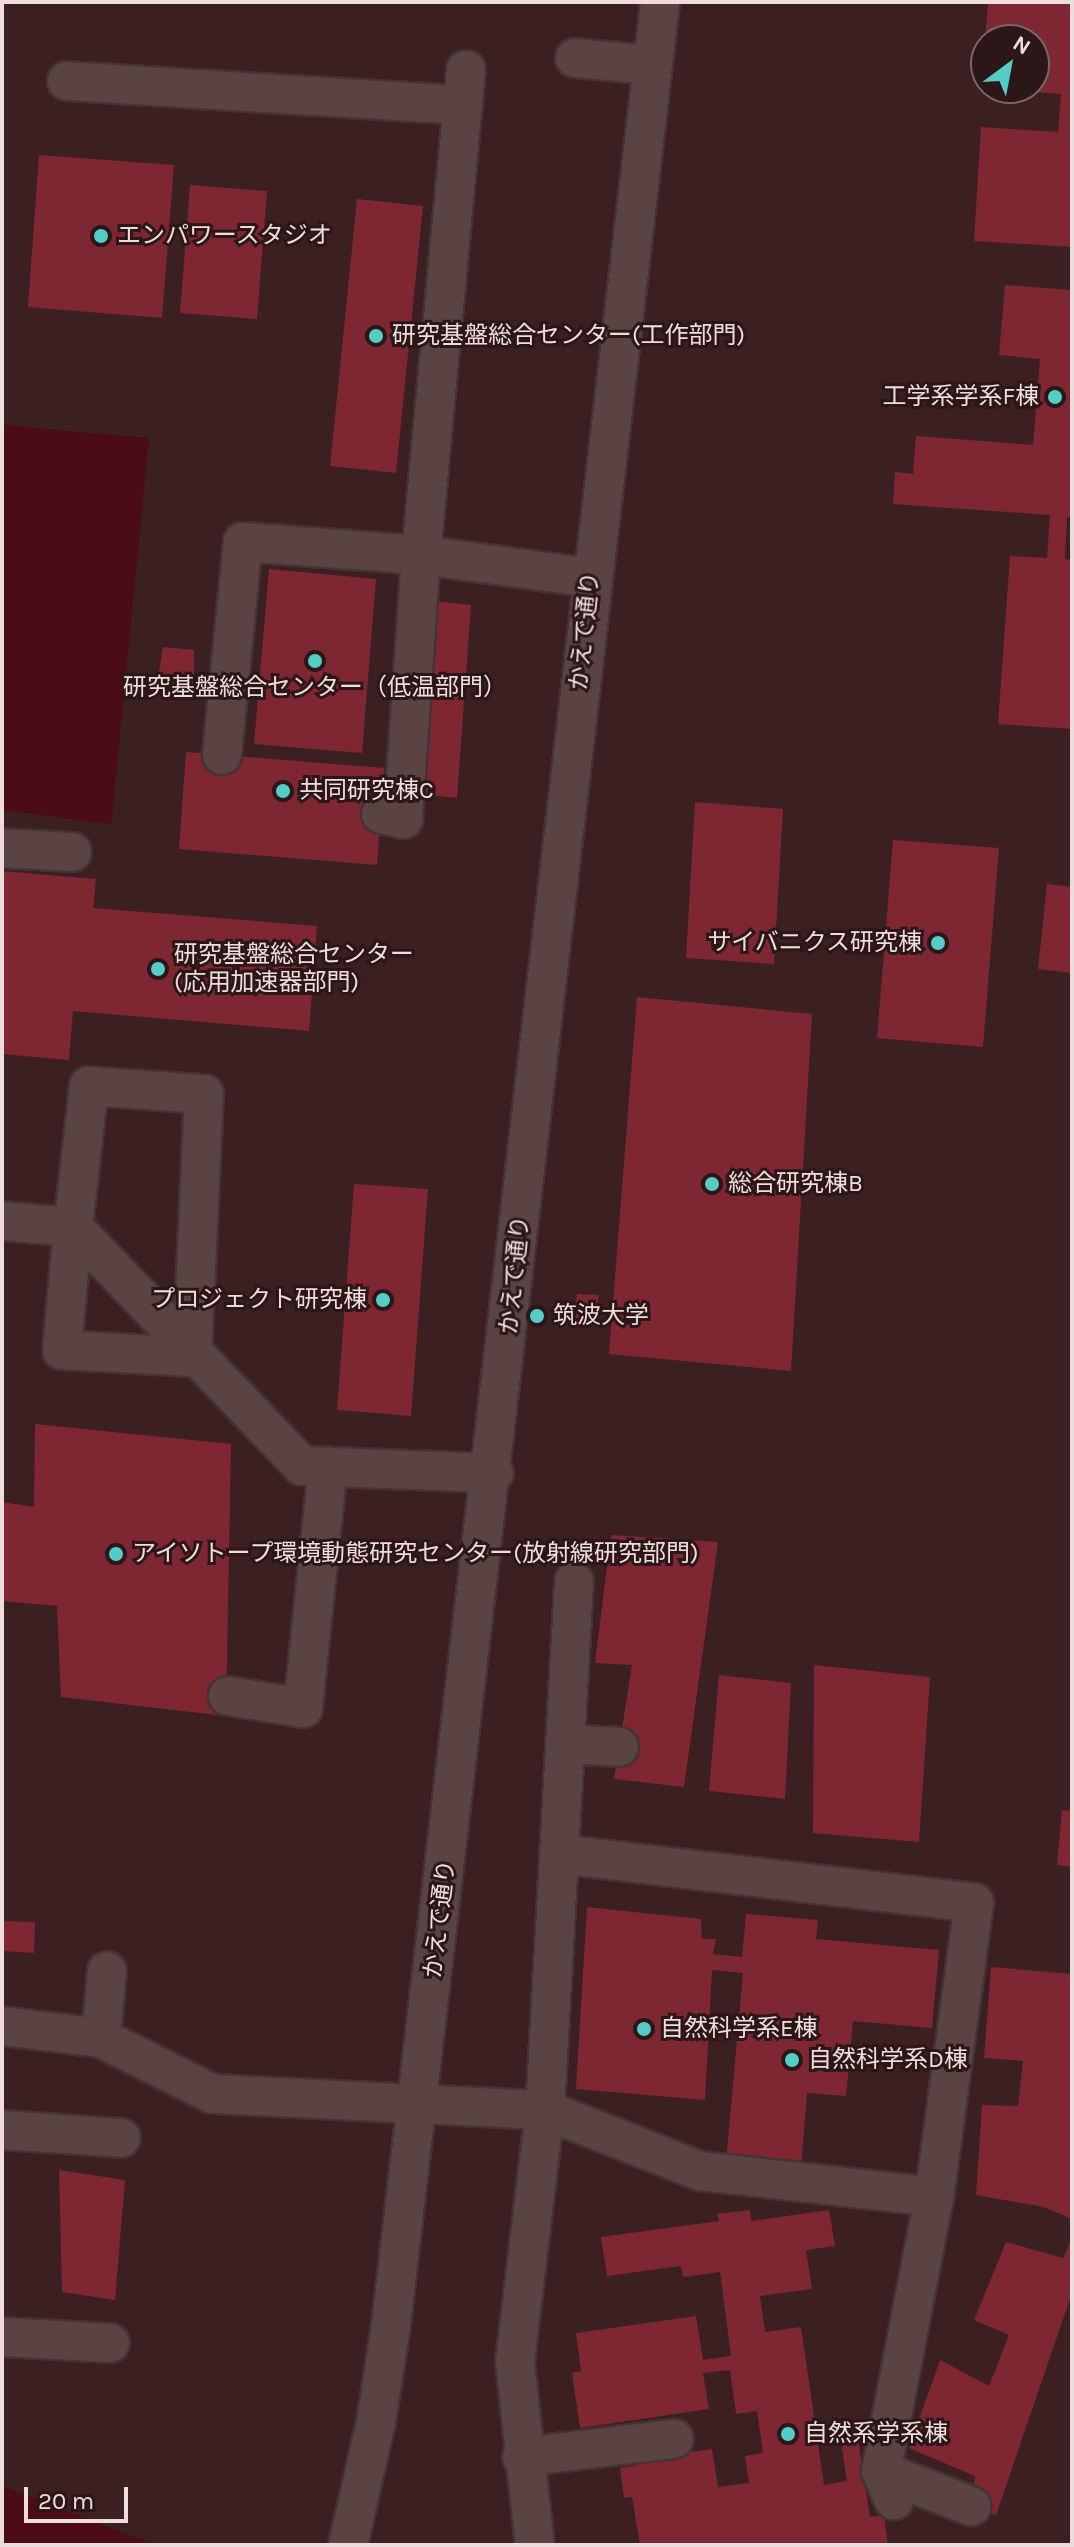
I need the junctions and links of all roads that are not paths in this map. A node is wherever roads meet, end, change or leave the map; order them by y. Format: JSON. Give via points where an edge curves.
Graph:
{"nodes":[{"id":1,"x":660,"y":2,"type":"edge"},
{"id":2,"x":575,"y":58,"type":"dead end"},
{"id":3,"x":653,"y":65,"type":"junction"},
{"id":4,"x":67,"y":81,"type":"dead end"},
{"id":5,"x":421,"y":555,"type":"junction"},
{"id":6,"x":591,"y":578,"type":"junction"},
{"id":7,"x":222,"y":755,"type":"dead end"},
{"id":8,"x":381,"y":814,"type":"dead end"},
{"id":9,"x":2,"y":848,"type":"edge"},
{"id":10,"x":72,"y":852,"type":"dead end"},
{"id":11,"x":2,"y":1221,"type":"edge"},
{"id":12,"x":73,"y":1227,"type":"junction"},
{"id":13,"x":192,"y":1357,"type":"junction"},
{"id":14,"x":328,"y":1466,"type":"junction"},
{"id":15,"x":494,"y":1473,"type":"junction"},
{"id":16,"x":574,"y":1582,"type":"dead end"},
{"id":17,"x":228,"y":1696,"type":"dead end"},
{"id":18,"x":565,"y":1744,"type":"junction"},
{"id":19,"x":619,"y":1747,"type":"dead end"},
{"id":20,"x":559,"y":1854,"type":"junction"},
{"id":21,"x":107,"y":1971,"type":"dead end"},
{"id":22,"x":2,"y":2026,"type":"edge"},
{"id":23,"x":101,"y":2038,"type":"junction"},
{"id":24,"x":417,"y":2100,"type":"junction"},
{"id":25,"x":545,"y":2110,"type":"junction"},
{"id":26,"x":2,"y":2130,"type":"edge"},
{"id":27,"x":121,"y":2138,"type":"dead end"},
{"id":28,"x":934,"y":2197,"type":"junction"},
{"id":29,"x":2,"y":2337,"type":"edge"},
{"id":30,"x":110,"y":2343,"type":"dead end"},
{"id":31,"x":674,"y":2439,"type":"dead end"},
{"id":32,"x":522,"y":2457,"type":"junction"},
{"id":33,"x":971,"y":2506,"type":"dead end"},
{"id":34,"x":348,"y":2545,"type":"edge"},
{"id":35,"x":535,"y":2545,"type":"edge"}],
"edges":[{"from":1,"to":3,"type":"street","name":"かえで通り"},
{"from":2,"to":3,"type":"street"},
{"from":3,"to":6,"type":"street","name":"かえで通り"},
{"from":4,"to":5,"type":"street","via":[[464,87]]},
{"from":5,"to":6,"type":"street"},
{"from":5,"to":7,"type":"street","via":[[243,542]]},
{"from":5,"to":8,"type":"street","via":[[403,819]]},
{"from":6,"to":15,"type":"street","name":"かえで通り"},
{"from":9,"to":10,"type":"street"},
{"from":11,"to":12,"type":"street"},
{"from":12,"to":13,"type":"street"},
{"from":12,"to":13,"type":"street","via":[[62,1350]]},
{"from":12,"to":13,"type":"street","via":[[89,1086],[204,1094]]},
{"from":13,"to":14,"type":"street","via":[[302,1466]]},
{"from":14,"to":15,"type":"street"},
{"from":14,"to":17,"type":"street","via":[[303,1708]]},
{"from":15,"to":24,"type":"street","name":"かえで通り"},
{"from":16,"to":18,"type":"street"},
{"from":18,"to":19,"type":"street"},
{"from":18,"to":20,"type":"street"},
{"from":20,"to":25,"type":"street"},
{"from":20,"to":28,"type":"street","via":[[974,1903]]},
{"from":21,"to":23,"type":"street"},
{"from":22,"to":23,"type":"street"},
{"from":23,"to":24,"type":"street","via":[[213,2094]]},
{"from":24,"to":25,"type":"street"},
{"from":24,"to":34,"type":"street","name":"かえで通り","via":[[376,2422]]},
{"from":25,"to":28,"type":"street","via":[[700,2171]]},
{"from":25,"to":32,"type":"street","via":[[515,2362]]},
{"from":26,"to":27,"type":"street"},
{"from":28,"to":33,"type":"street","via":[[888,2485]]},
{"from":29,"to":30,"type":"street"},
{"from":31,"to":32,"type":"street"},
{"from":32,"to":35,"type":"street"}]}
